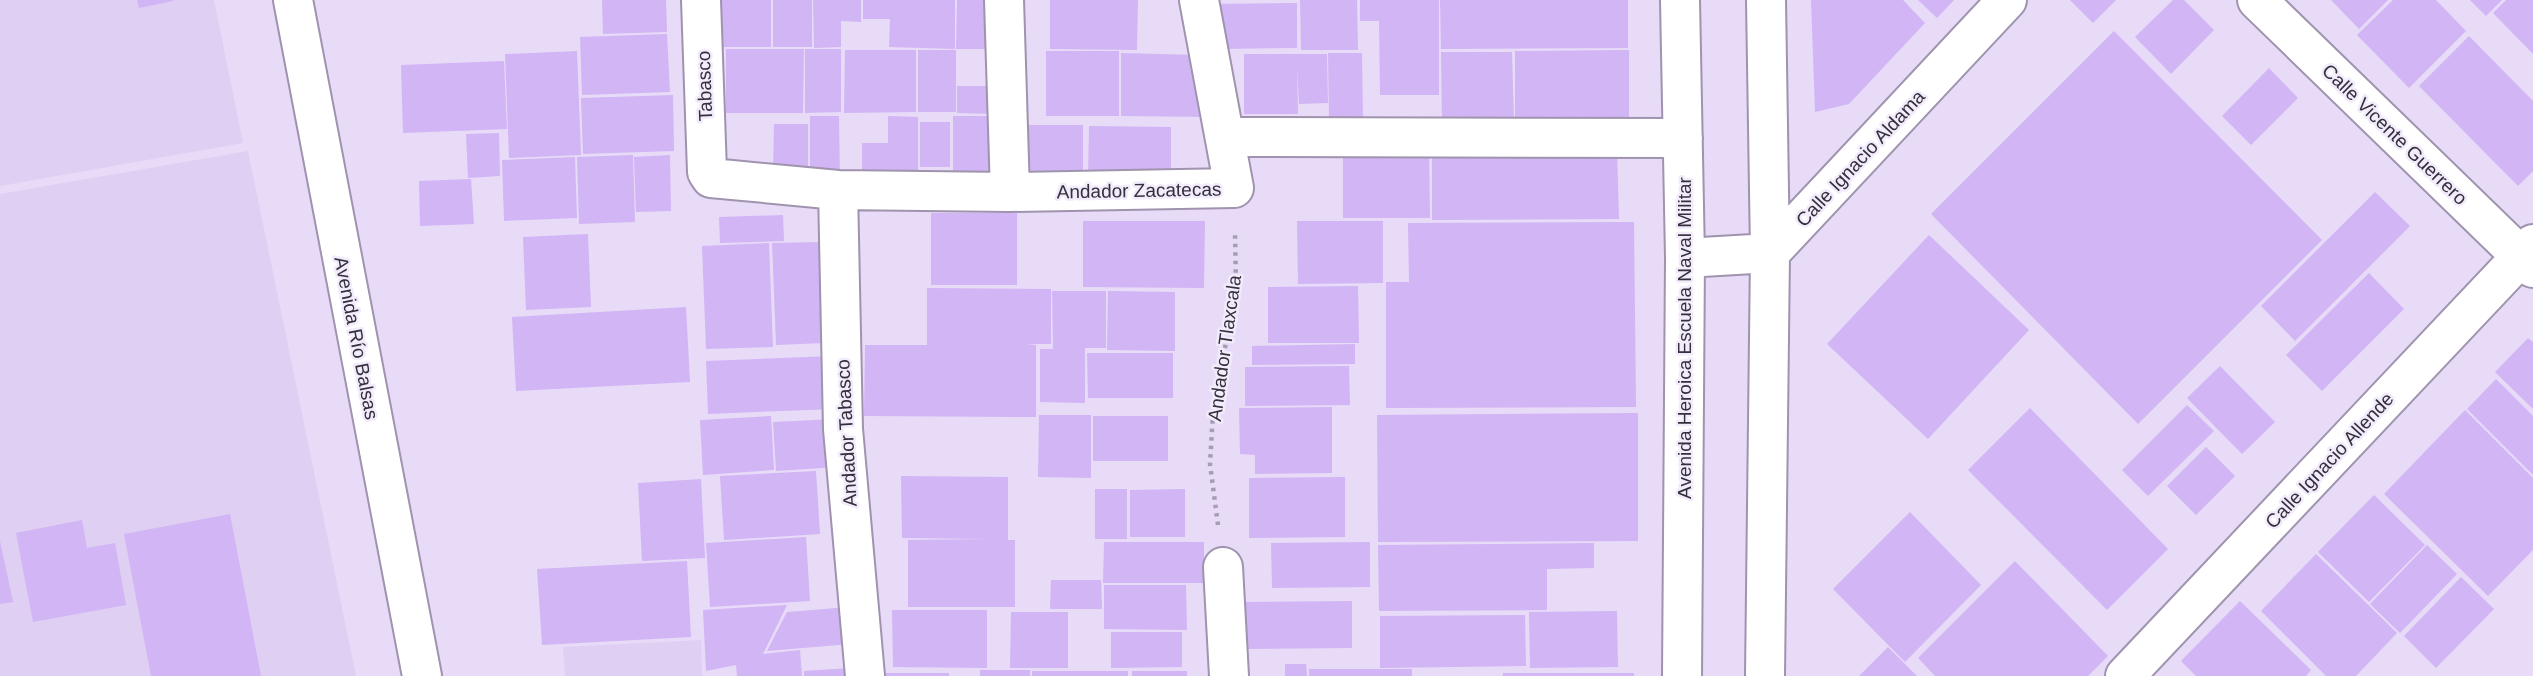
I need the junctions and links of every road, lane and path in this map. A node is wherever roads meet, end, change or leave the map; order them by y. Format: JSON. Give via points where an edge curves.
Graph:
{"nodes":[{"id":1,"x":293,"y":0,"type":"edge"},
{"id":2,"x":701,"y":0,"type":"edge"},
{"id":3,"x":1004,"y":0,"type":"edge"},
{"id":4,"x":1199,"y":0,"type":"edge"},
{"id":5,"x":1680,"y":0,"type":"edge"},
{"id":6,"x":1766,"y":0,"type":"edge"},
{"id":7,"x":2007,"y":0,"type":"edge"},
{"id":8,"x":2257,"y":0,"type":"edge"},
{"id":9,"x":1226,"y":137,"type":"junction"},
{"id":10,"x":1684,"y":138,"type":"junction"},
{"id":11,"x":707,"y":172,"type":"joint"},
{"id":12,"x":1234,"y":188,"type":"junction"},
{"id":13,"x":838,"y":190,"type":"junction"},
{"id":14,"x":1010,"y":192,"type":"junction"},
{"id":15,"x":1770,"y":253,"type":"junction"},
{"id":16,"x":2529,"y":256,"type":"edge"},
{"id":17,"x":1685,"y":258,"type":"junction"},
{"id":18,"x":1223,"y":567,"type":"joint"},
{"id":19,"x":422,"y":676,"type":"edge"},
{"id":20,"x":864,"y":676,"type":"edge"},
{"id":21,"x":1229,"y":676,"type":"edge"},
{"id":22,"x":1682,"y":676,"type":"edge"},
{"id":23,"x":1765,"y":676,"type":"edge"},
{"id":24,"x":2125,"y":676,"type":"edge"}],
"edges":[{"from":1,"to":19,"type":"street","name":"Avenida Río Balsas"},
{"from":2,"to":11,"type":"street","name":"Tabasco"},
{"from":3,"to":14,"type":"street"},
{"from":4,"to":9,"type":"street"},
{"from":5,"to":10,"type":"street","name":"Avenida Heroica Escuela Naval Militar"},
{"from":6,"to":15,"type":"street"},
{"from":7,"to":15,"type":"street","name":"Calle Ignacio Aldama"},
{"from":8,"to":16,"type":"street","name":"Calle Vicente Guerrero"},
{"from":9,"to":10,"type":"street"},
{"from":9,"to":12,"type":"street","name":"Andador Zacatecas"},
{"from":10,"to":17,"type":"street","name":"Avenida Heroica Escuela Naval Militar"},
{"from":11,"to":13,"type":"street","name":"Andador Zacatecas","via":[[719,181]]},
{"from":12,"to":14,"type":"street","name":"Andador Zacatecas"},
{"from":12,"to":18,"type":"path","name":"Andador Tlaxcala","via":[[1236,288],[1213,413],[1210,464]]},
{"from":13,"to":14,"type":"street","name":"Andador Zacatecas"},
{"from":13,"to":20,"type":"street","name":"Andador Tabasco","via":[[844,429]]},
{"from":15,"to":17,"type":"street"},
{"from":15,"to":23,"type":"street"},
{"from":16,"to":24,"type":"street","name":"Calle Ignacio Allende"},
{"from":17,"to":22,"type":"street","name":"Avenida Heroica Escuela Naval Militar"},
{"from":18,"to":21,"type":"street"}]}
